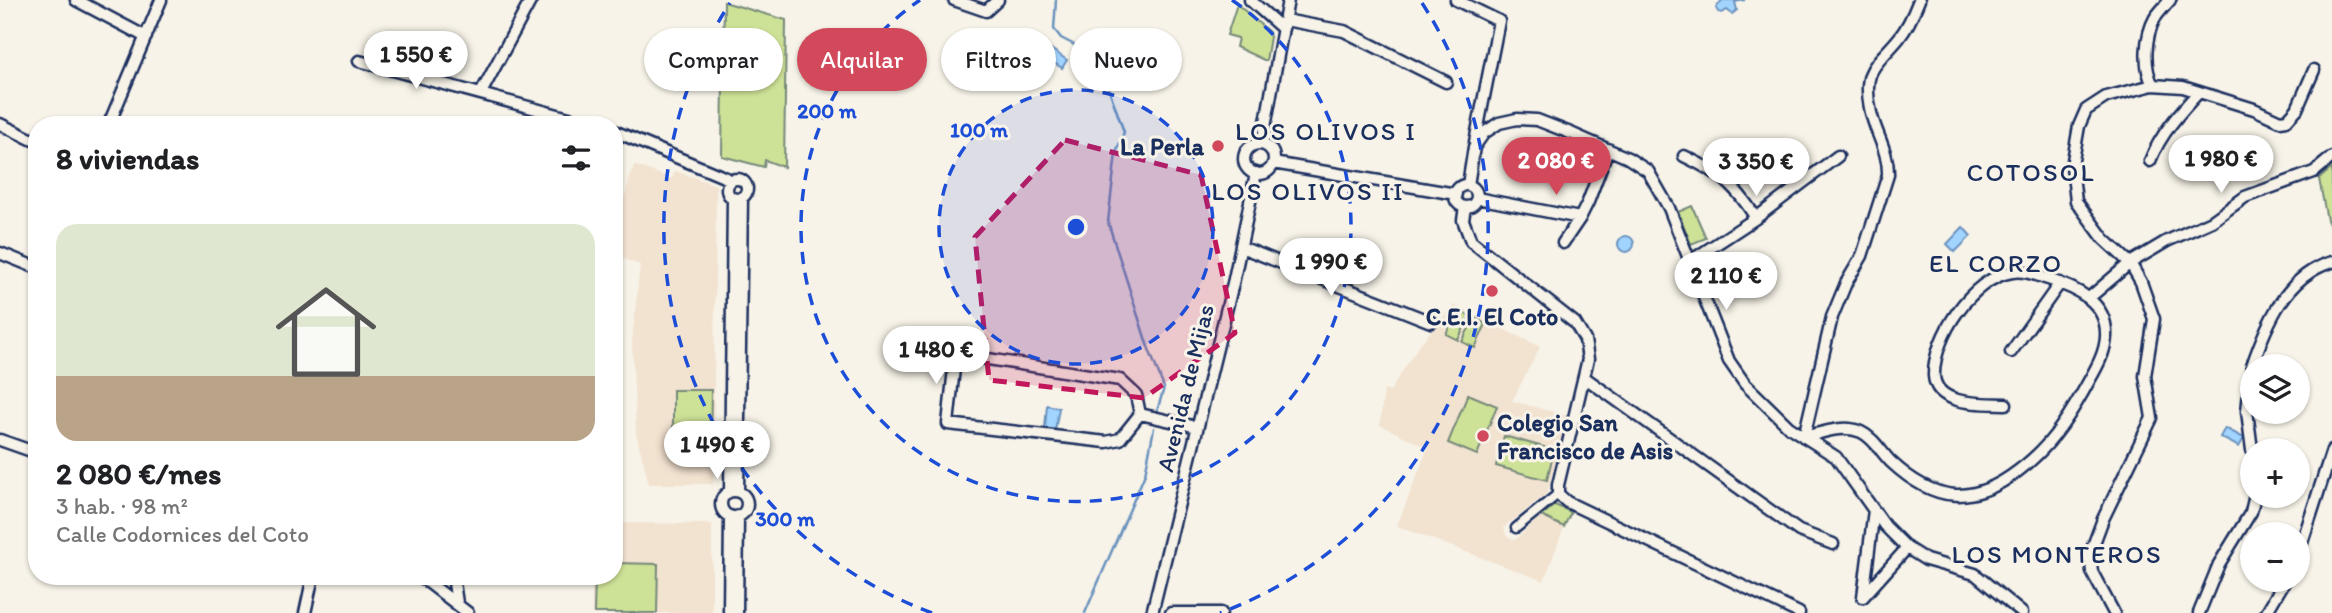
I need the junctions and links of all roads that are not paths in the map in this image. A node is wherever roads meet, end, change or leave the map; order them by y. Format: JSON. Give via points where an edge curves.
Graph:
{"nodes":[{"id":1,"x":76,"y":0,"type":"edge"},
{"id":2,"x":161,"y":0,"type":"edge"},
{"id":3,"x":531,"y":0,"type":"edge"},
{"id":4,"x":954,"y":0,"type":"edge"},
{"id":5,"x":998,"y":0,"type":"edge"},
{"id":6,"x":1250,"y":0,"type":"edge"},
{"id":7,"x":1288,"y":0,"type":"edge"},
{"id":8,"x":1456,"y":0,"type":"edge"},
{"id":9,"x":1920,"y":0,"type":"edge"},
{"id":10,"x":2170,"y":0,"type":"edge"},
{"id":11,"x":1284,"y":24,"type":"junction"},
{"id":12,"x":146,"y":37,"type":"junction"},
{"id":13,"x":359,"y":61,"type":"dead end"},
{"id":14,"x":2314,"y":70,"type":"dead end"},
{"id":15,"x":1446,"y":82,"type":"dead end"},
{"id":16,"x":2152,"y":85,"type":"junction"},
{"id":17,"x":2199,"y":92,"type":"junction"},
{"id":18,"x":481,"y":93,"type":"junction"},
{"id":19,"x":111,"y":116,"type":"edge"},
{"id":20,"x":563,"y":116,"type":"edge"},
{"id":21,"x":0,"y":124,"type":"edge"},
{"id":22,"x":623,"y":135,"type":"edge"},
{"id":23,"x":28,"y":138,"type":"edge"},
{"id":24,"x":1262,"y":144,"type":"junction"},
{"id":25,"x":1474,"y":147,"type":"junction"},
{"id":26,"x":1608,"y":149,"type":"junction"},
{"id":27,"x":1684,"y":156,"type":"dead end"},
{"id":28,"x":1838,"y":156,"type":"dead end"},
{"id":29,"x":2332,"y":157,"type":"edge"},
{"id":30,"x":2150,"y":161,"type":"dead end"},
{"id":31,"x":1273,"y":163,"type":"junction"},
{"id":32,"x":1256,"y":173,"type":"junction"},
{"id":33,"x":731,"y":180,"type":"junction"},
{"id":34,"x":1468,"y":185,"type":"junction"},
{"id":35,"x":1456,"y":194,"type":"junction"},
{"id":36,"x":737,"y":197,"type":"junction"},
{"id":37,"x":1477,"y":198,"type":"junction"},
{"id":38,"x":1465,"y":207,"type":"junction"},
{"id":39,"x":1580,"y":218,"type":"junction"},
{"id":40,"x":1756,"y":218,"type":"junction"},
{"id":41,"x":1563,"y":243,"type":"dead end"},
{"id":42,"x":1241,"y":247,"type":"junction"},
{"id":43,"x":0,"y":253,"type":"edge"},
{"id":44,"x":1689,"y":262,"type":"junction"},
{"id":45,"x":2332,"y":262,"type":"edge"},
{"id":46,"x":2130,"y":263,"type":"junction"},
{"id":47,"x":28,"y":264,"type":"edge"},
{"id":48,"x":2060,"y":283,"type":"junction"},
{"id":49,"x":2089,"y":298,"type":"junction"},
{"id":50,"x":1431,"y":322,"type":"dead end"},
{"id":51,"x":2011,"y":352,"type":"dead end"},
{"id":52,"x":2257,"y":354,"type":"edge"},
{"id":53,"x":1584,"y":377,"type":"junction"},
{"id":54,"x":2006,"y":404,"type":"dead end"},
{"id":55,"x":1140,"y":414,"type":"junction"},
{"id":56,"x":1197,"y":427,"type":"junction"},
{"id":57,"x":1804,"y":437,"type":"junction"},
{"id":58,"x":0,"y":440,"type":"edge"},
{"id":59,"x":28,"y":450,"type":"edge"},
{"id":60,"x":2332,"y":450,"type":"edge"},
{"id":61,"x":734,"y":492,"type":"junction"},
{"id":62,"x":1558,"y":494,"type":"junction"},
{"id":63,"x":2252,"y":508,"type":"edge"},
{"id":64,"x":1874,"y":510,"type":"junction"},
{"id":65,"x":734,"y":516,"type":"junction"},
{"id":66,"x":2309,"y":522,"type":"edge"},
{"id":67,"x":1517,"y":528,"type":"dead end"},
{"id":68,"x":1833,"y":544,"type":"dead end"},
{"id":69,"x":1907,"y":548,"type":"junction"},
{"id":70,"x":311,"y":585,"type":"edge"},
{"id":71,"x":432,"y":585,"type":"edge"},
{"id":72,"x":454,"y":585,"type":"edge"},
{"id":73,"x":2278,"y":592,"type":"edge"},
{"id":74,"x":457,"y":603,"type":"junction"},
{"id":75,"x":305,"y":613,"type":"edge"},
{"id":76,"x":468,"y":613,"type":"edge"},
{"id":77,"x":729,"y":613,"type":"edge"},
{"id":78,"x":737,"y":613,"type":"edge"},
{"id":79,"x":1152,"y":613,"type":"edge"},
{"id":80,"x":1171,"y":613,"type":"edge"},
{"id":81,"x":1221,"y":613,"type":"edge"},
{"id":82,"x":1799,"y":613,"type":"edge"},
{"id":83,"x":2022,"y":613,"type":"edge"},
{"id":84,"x":2114,"y":613,"type":"edge"},
{"id":85,"x":2199,"y":613,"type":"edge"},
{"id":86,"x":2266,"y":613,"type":"edge"}],
"edges":[{"from":1,"to":12,"type":"street"},
{"from":2,"to":12,"type":"street"},
{"from":3,"to":18,"type":"street"},
{"from":4,"to":5,"type":"street","via":[[986,11]]},
{"from":6,"to":11,"type":"street"},
{"from":7,"to":11,"type":"street"},
{"from":8,"to":25,"type":"street","via":[[1499,21]]},
{"from":9,"to":57,"type":"street","via":[[1903,32],[1870,74],[1869,107],[1889,161],[1888,175],[1862,256],[1832,317]]},
{"from":10,"to":16,"type":"street","via":[[2154,19],[2149,38],[2146,62]]},
{"from":11,"to":15,"type":"street","via":[[1344,31]]},
{"from":11,"to":24,"type":"street"},
{"from":12,"to":19,"type":"street"},
{"from":13,"to":18,"type":"street"},
{"from":14,"to":17,"type":"street","via":[[2297,109],[2287,120]]},
{"from":16,"to":17,"type":"street"},
{"from":16,"to":46,"type":"street","via":[[2106,97],[2086,110],[2072,166],[2076,201],[2104,239]]},
{"from":17,"to":30,"type":"street"},
{"from":18,"to":20,"type":"street"},
{"from":21,"to":23,"type":"street"},
{"from":22,"to":33,"type":"street"},
{"from":24,"to":31,"type":"street","via":[[1272,150]]},
{"from":24,"to":32,"type":"street","via":[[1250,148],[1245,157],[1248,168]]},
{"from":25,"to":26,"type":"street","via":[[1499,123],[1517,119],[1537,120]]},
{"from":25,"to":34,"type":"street"},
{"from":26,"to":39,"type":"street"},
{"from":26,"to":44,"type":"street","via":[[1648,171],[1669,208]]},
{"from":27,"to":40,"type":"street","via":[[1725,178]]},
{"from":28,"to":40,"type":"street"},
{"from":29,"to":46,"type":"street","via":[[2314,172],[2245,197],[2212,221]]},
{"from":31,"to":32,"type":"street","via":[[1265,172]]},
{"from":31,"to":35,"type":"street"},
{"from":32,"to":42,"type":"street","name":"Avenida de Mijas"},
{"from":33,"to":36,"type":"street","via":[[727,190]]},
{"from":33,"to":36,"type":"street","via":[[746,183],[746,192]]},
{"from":34,"to":35,"type":"street"},
{"from":34,"to":37,"type":"street"},
{"from":35,"to":38,"type":"street"},
{"from":36,"to":61,"type":"street"},
{"from":37,"to":38,"type":"street"},
{"from":37,"to":39,"type":"street"},
{"from":38,"to":53,"type":"street","via":[[1463,220],[1471,241],[1581,331],[1588,359]]},
{"from":39,"to":41,"type":"street"},
{"from":40,"to":44,"type":"street"},
{"from":42,"to":50,"type":"street"},
{"from":42,"to":56,"type":"street","name":"Avenida de Mijas"},
{"from":43,"to":47,"type":"street"},
{"from":44,"to":57,"type":"street","via":[[1729,361],[1745,384]]},
{"from":45,"to":52,"type":"street","via":[[2292,286]]},
{"from":46,"to":49,"type":"street"},
{"from":46,"to":84,"type":"street","via":[[2154,319],[2145,376],[2152,418],[2090,554],[2092,572]]},
{"from":48,"to":49,"type":"street"},
{"from":48,"to":51,"type":"street"},
{"from":48,"to":54,"type":"street","via":[[2009,272],[1980,287],[1948,327],[1934,374],[1940,390],[1956,400]]},
{"from":49,"to":57,"type":"street","via":[[2098,307],[2106,335],[2098,364],[2050,443],[1992,487],[1957,496],[1928,489],[1868,437],[1850,429]]},
{"from":53,"to":62,"type":"street"},
{"from":53,"to":68,"type":"street","via":[[1799,531]]},
{"from":55,"to":55,"type":"street","via":[[1136,395],[1119,380],[963,355],[955,359],[947,424],[1106,442],[1120,439]]},
{"from":55,"to":56,"type":"street"},
{"from":56,"to":79,"type":"street","name":"Avenida de Mijas"},
{"from":57,"to":64,"type":"street","via":[[1836,457]]},
{"from":58,"to":59,"type":"street"},
{"from":60,"to":66,"type":"street"},
{"from":61,"to":65,"type":"street","via":[[744,496],[747,504],[744,512]]},
{"from":61,"to":65,"type":"street","via":[[725,494],[721,502],[722,510]]},
{"from":62,"to":67,"type":"street"},
{"from":62,"to":82,"type":"street"},
{"from":63,"to":85,"type":"street","via":[[2219,564]]},
{"from":64,"to":69,"type":"street"},
{"from":64,"to":69,"type":"street","via":[[1863,597]]},
{"from":65,"to":77,"type":"street"},
{"from":65,"to":78,"type":"street"},
{"from":69,"to":83,"type":"street","via":[[1926,560],[1975,574]]},
{"from":70,"to":75,"type":"street"},
{"from":71,"to":74,"type":"street"},
{"from":72,"to":74,"type":"street"},
{"from":73,"to":86,"type":"street"},
{"from":74,"to":76,"type":"street"},
{"from":80,"to":81,"type":"street"}]}
